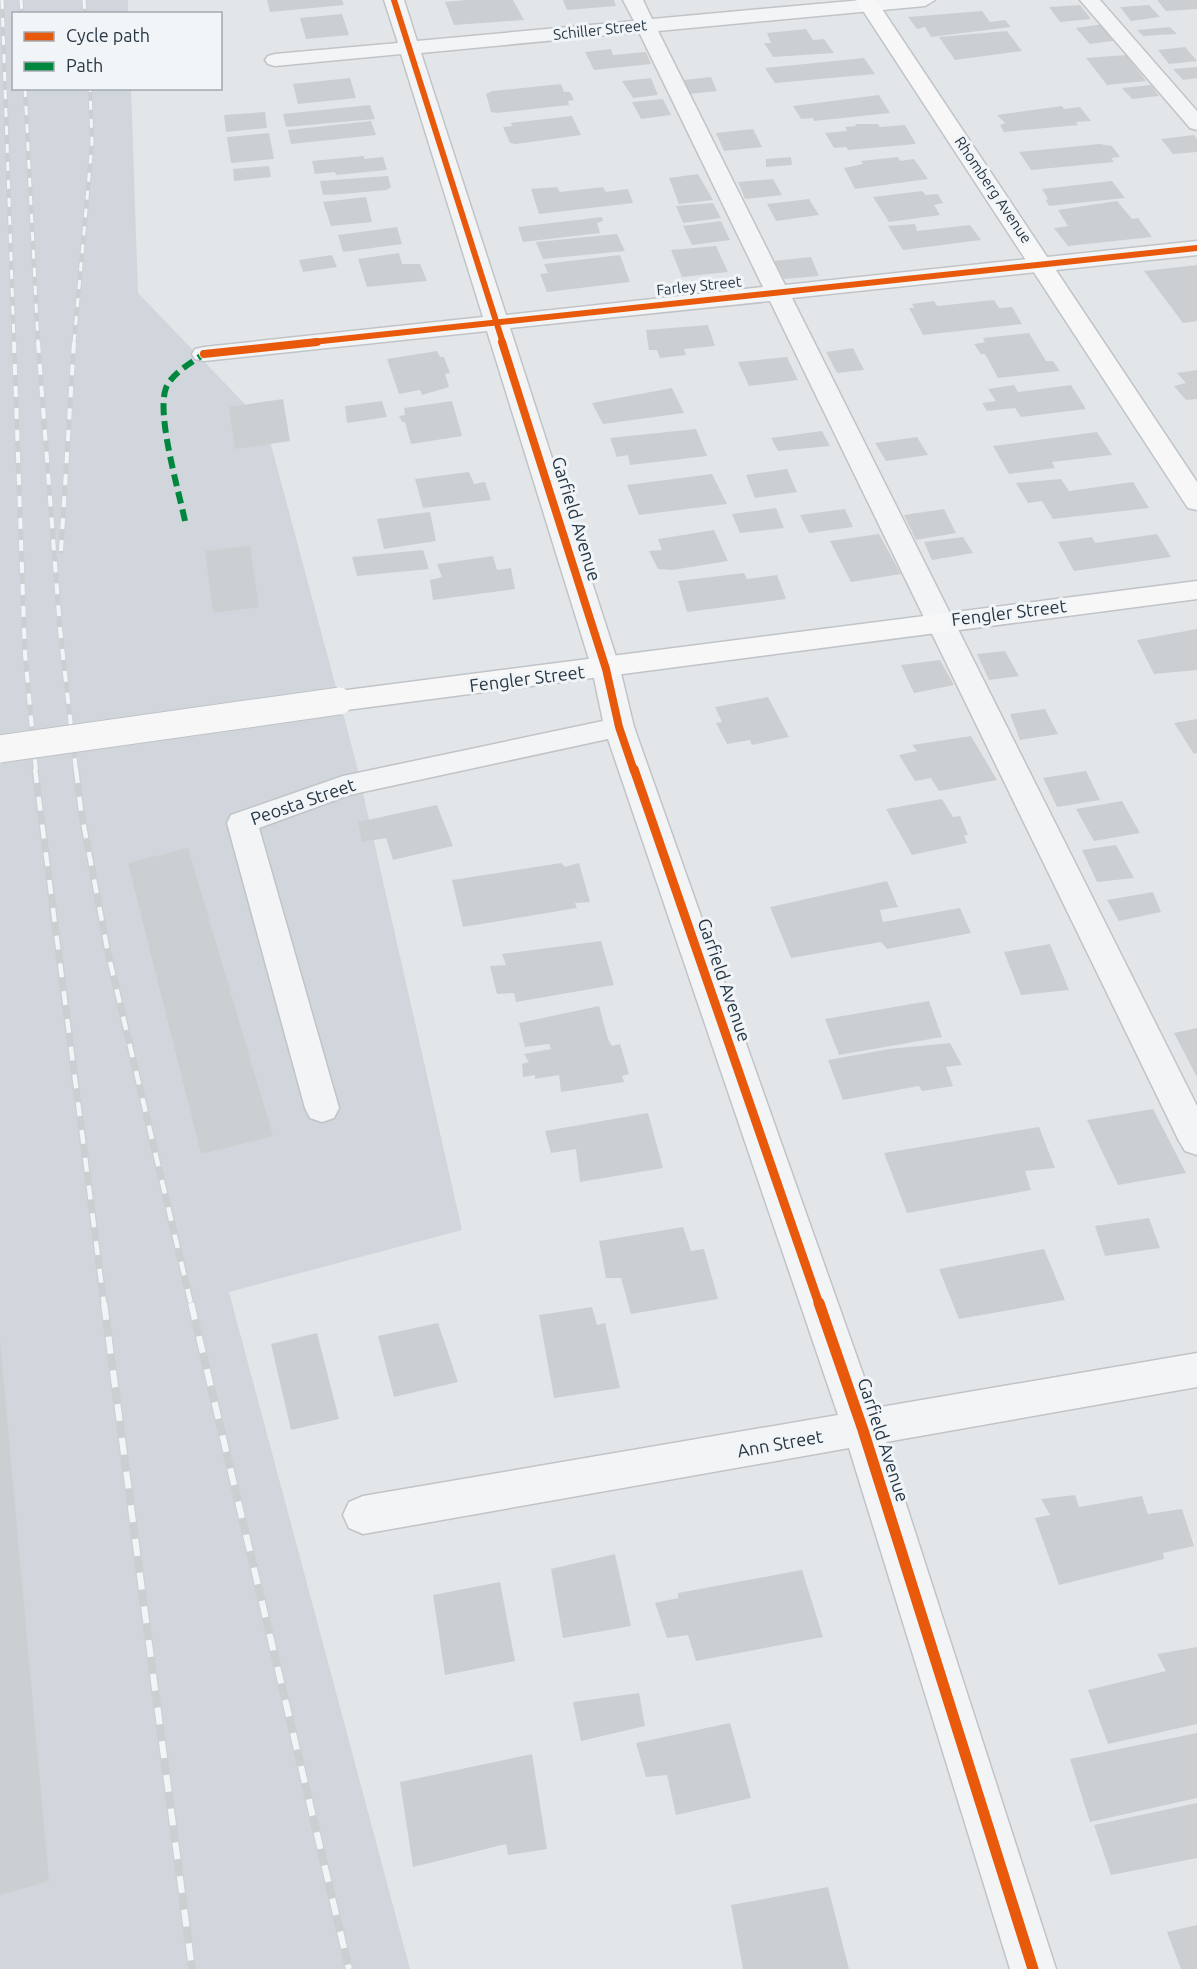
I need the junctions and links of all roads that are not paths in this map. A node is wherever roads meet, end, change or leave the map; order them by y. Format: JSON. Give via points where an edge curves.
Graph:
{"nodes":[{"id":1,"x":394,"y":0,"type":"edge"},
{"id":2,"x":633,"y":0,"type":"edge"},
{"id":3,"x":925,"y":0,"type":"edge"},
{"id":4,"x":1090,"y":0,"type":"edge"},
{"id":5,"x":867,"y":3,"type":"edge"},
{"id":6,"x":646,"y":25,"type":"junction"},
{"id":7,"x":410,"y":49,"type":"junction"},
{"id":8,"x":275,"y":60,"type":"dead end"},
{"id":9,"x":1197,"y":124,"type":"edge"},
{"id":10,"x":1197,"y":248,"type":"edge"},
{"id":11,"x":1041,"y":264,"type":"junction"},
{"id":12,"x":778,"y":293,"type":"junction"},
{"id":13,"x":497,"y":323,"type":"junction"},
{"id":14,"x":204,"y":354,"type":"dead end"},
{"id":15,"x":1197,"y":502,"type":"edge"},
{"id":16,"x":1197,"y":590,"type":"edge"},
{"id":17,"x":942,"y":621,"type":"junction"},
{"id":18,"x":606,"y":669,"type":"junction"},
{"id":19,"x":619,"y":727,"type":"junction"},
{"id":20,"x":0,"y":749,"type":"edge"},
{"id":21,"x":321,"y":1108,"type":"dead end"},
{"id":22,"x":1197,"y":1141,"type":"edge"},
{"id":23,"x":1197,"y":1370,"type":"edge"},
{"id":24,"x":863,"y":1430,"type":"junction"},
{"id":25,"x":363,"y":1515,"type":"dead end"},
{"id":26,"x":1033,"y":1969,"type":"edge"}],
"edges":[{"from":1,"to":7,"type":"street","name":"Garfield Avenue"},
{"from":2,"to":6,"type":"street"},
{"from":3,"to":5,"type":"street","name":"Schiller Street"},
{"from":4,"to":9,"type":"street"},
{"from":5,"to":6,"type":"street","name":"Schiller Street"},
{"from":5,"to":11,"type":"main road","name":"Rhomberg Avenue"},
{"from":6,"to":7,"type":"street","name":"Schiller Street"},
{"from":6,"to":12,"type":"street"},
{"from":7,"to":8,"type":"street","name":"Schiller Street"},
{"from":7,"to":13,"type":"street","name":"Garfield Avenue"},
{"from":10,"to":11,"type":"street","name":"Farley Street"},
{"from":11,"to":12,"type":"street","name":"Farley Street"},
{"from":11,"to":15,"type":"main road","name":"Rhomberg Avenue"},
{"from":12,"to":13,"type":"street","name":"Farley Street"},
{"from":12,"to":17,"type":"street"},
{"from":13,"to":14,"type":"street","name":"Farley Street"},
{"from":13,"to":18,"type":"street","name":"Garfield Avenue"},
{"from":16,"to":17,"type":"main road","name":"Fengler Street"},
{"from":17,"to":18,"type":"main road","name":"Fengler Street"},
{"from":17,"to":22,"type":"street"},
{"from":18,"to":19,"type":"street","name":"Garfield Avenue"},
{"from":18,"to":20,"type":"main road","name":"Fengler Street","bridge":true,"via":[[339,701]]},
{"from":19,"to":21,"type":"street","name":"Peosta Street","via":[[343,786],[242,823]]},
{"from":19,"to":24,"type":"street","name":"Garfield Avenue"},
{"from":23,"to":24,"type":"street","name":"Ann Street"},
{"from":24,"to":25,"type":"street","name":"Ann Street"},
{"from":24,"to":26,"type":"street","name":"Garfield Avenue"}]}
